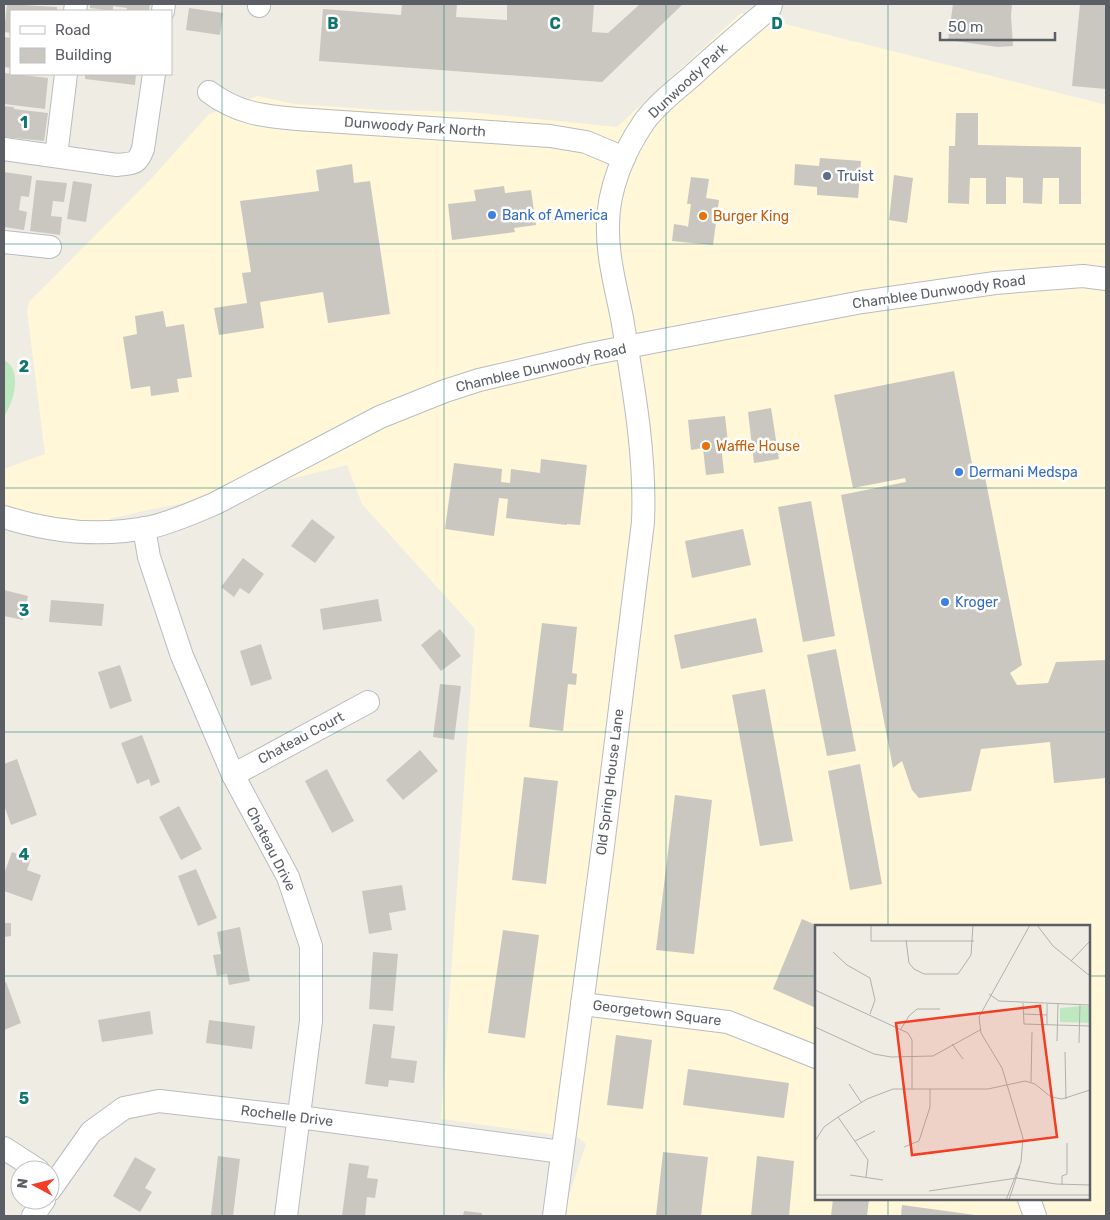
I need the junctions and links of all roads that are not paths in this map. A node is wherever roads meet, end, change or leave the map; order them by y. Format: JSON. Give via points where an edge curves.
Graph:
{"nodes":[{"id":1,"x":771,"y":4,"type":"edge"},
{"id":2,"x":66,"y":75,"type":"edge"},
{"id":3,"x":154,"y":75,"type":"edge"},
{"id":4,"x":209,"y":92,"type":"dead end"},
{"id":5,"x":4,"y":149,"type":"edge"},
{"id":6,"x":56,"y":156,"type":"junction"},
{"id":7,"x":624,"y":158,"type":"junction"},
{"id":8,"x":4,"y":242,"type":"edge"},
{"id":9,"x":40,"y":246,"type":"dead end"},
{"id":10,"x":1106,"y":279,"type":"edge"},
{"id":11,"x":627,"y":347,"type":"junction"},
{"id":12,"x":4,"y":517,"type":"edge"},
{"id":13,"x":144,"y":528,"type":"junction"},
{"id":14,"x":368,"y":702,"type":"dead end"},
{"id":15,"x":233,"y":775,"type":"junction"},
{"id":16,"x":582,"y":1004,"type":"junction"},
{"id":17,"x":815,"y":1057,"type":"edge"},
{"id":18,"x":299,"y":1116,"type":"junction"},
{"id":19,"x":4,"y":1148,"type":"edge"},
{"id":20,"x":562,"y":1152,"type":"junction"},
{"id":21,"x":18,"y":1160,"type":"edge"},
{"id":22,"x":60,"y":1168,"type":"edge"},
{"id":23,"x":1029,"y":1200,"type":"edge"},
{"id":24,"x":286,"y":1216,"type":"edge"},
{"id":25,"x":554,"y":1216,"type":"edge"},
{"id":26,"x":1035,"y":1216,"type":"edge"}],
"edges":[{"from":1,"to":7,"type":"street","name":"Dunwoody Park","via":[[661,102],[645,121]]},
{"from":2,"to":6,"type":"street"},
{"from":3,"to":6,"type":"street","via":[[140,159],[117,165]]},
{"from":4,"to":7,"type":"street","name":"Dunwoody Park North","via":[[222,102],[261,116],[550,136],[586,142]]},
{"from":5,"to":6,"type":"street"},
{"from":7,"to":11,"type":"street","name":"Dunwoody Park","via":[[612,196],[608,225],[611,261]]},
{"from":8,"to":9,"type":"street"},
{"from":10,"to":11,"type":"street","name":"Chamblee Dunwoody Road","via":[[1083,276],[995,282],[862,302]]},
{"from":11,"to":13,"type":"street","name":"Chamblee Dunwoody Road","via":[[444,390],[380,417],[216,503]]},
{"from":11,"to":16,"type":"street","name":"Old Spring House Lane","via":[[641,448],[643,522]]},
{"from":12,"to":13,"type":"street","name":"Chamblee Dunwoody Road","via":[[74,531]]},
{"from":13,"to":15,"type":"street","name":"Chateau Drive","via":[[149,557],[182,656]]},
{"from":14,"to":15,"type":"street","name":"Chateau Court"},
{"from":15,"to":18,"type":"street","name":"Chateau Drive","via":[[288,877],[311,946],[311,1021]]},
{"from":16,"to":17,"type":"street","name":"Georgetown Square","via":[[728,1022]]},
{"from":16,"to":20,"type":"street","name":"Old Spring House Lane"},
{"from":18,"to":20,"type":"street","name":"Rochelle Drive"},
{"from":18,"to":22,"type":"street","name":"Rochelle Drive","via":[[159,1101],[124,1108],[90,1132]]},
{"from":18,"to":24,"type":"street","name":"Chateau Drive"},
{"from":19,"to":21,"type":"street"},
{"from":20,"to":25,"type":"street","name":"Old Spring House Lane"},
{"from":23,"to":26,"type":"street"}]}
